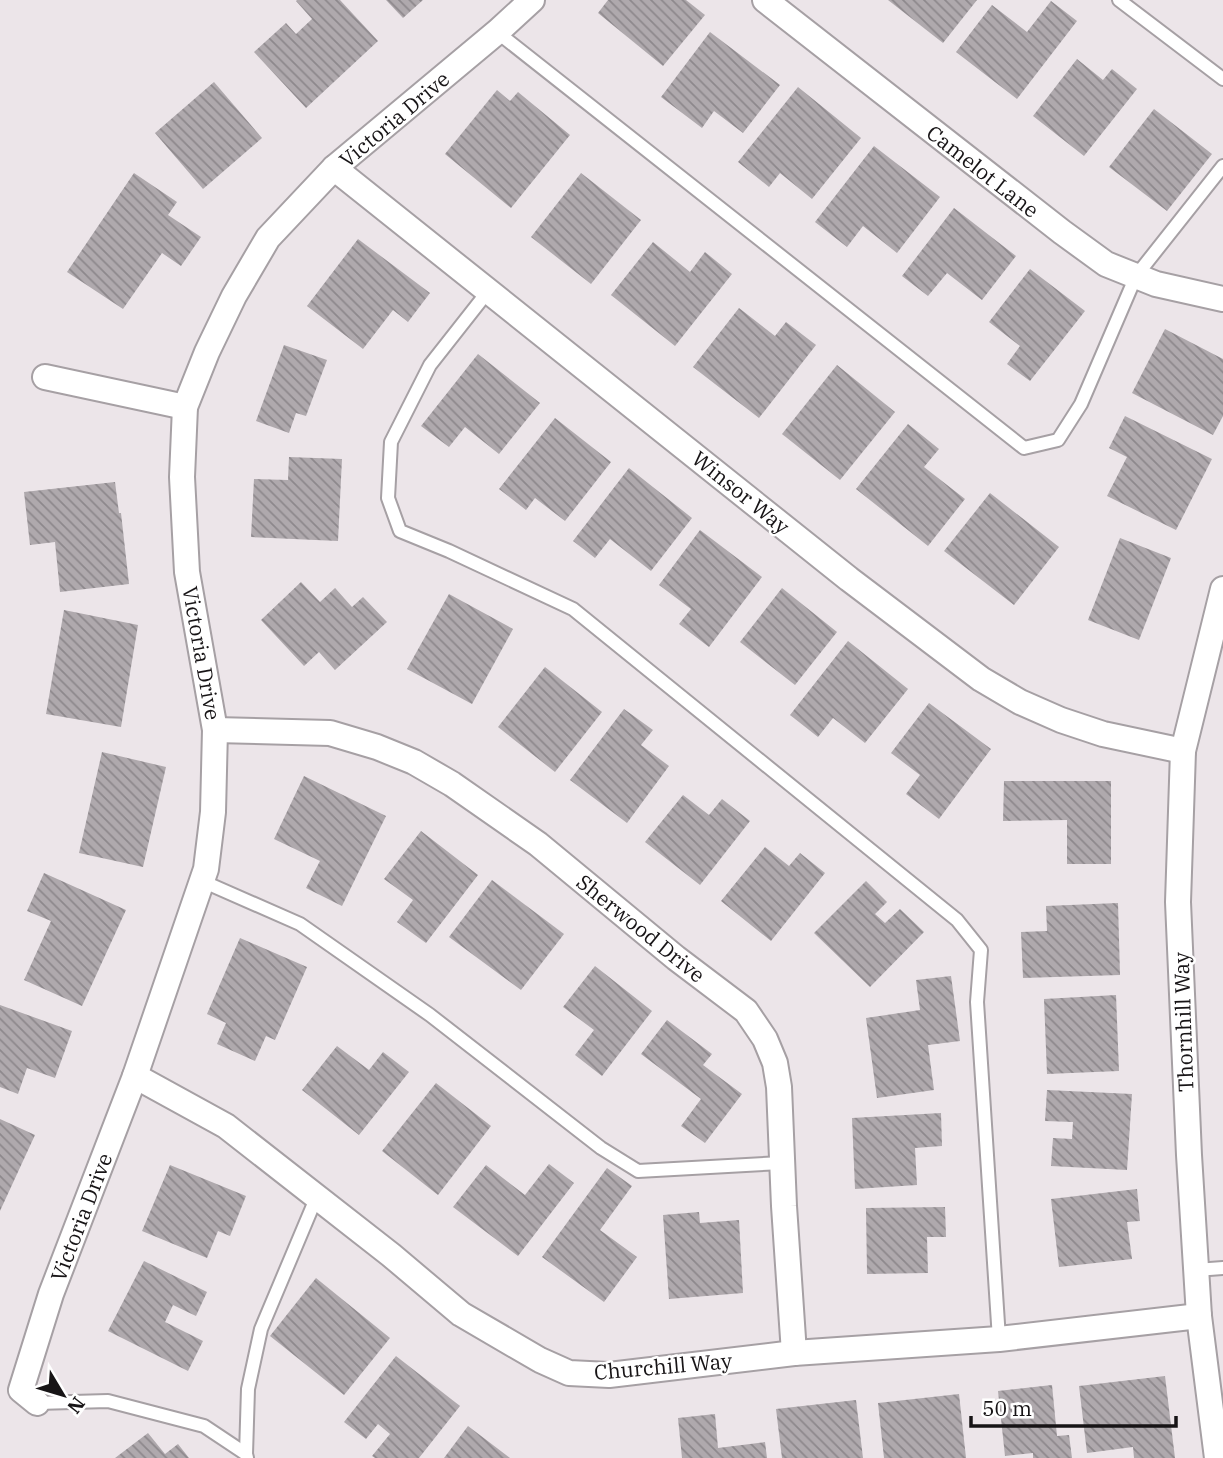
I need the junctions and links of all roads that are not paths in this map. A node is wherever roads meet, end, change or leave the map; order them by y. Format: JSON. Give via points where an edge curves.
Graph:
{"nodes":[{"id":1,"x":532,"y":0,"type":"edge"},
{"id":2,"x":765,"y":0,"type":"edge"},
{"id":3,"x":1119,"y":0,"type":"edge"},
{"id":4,"x":497,"y":32,"type":"junction"},
{"id":5,"x":1223,"y":79,"type":"edge"},
{"id":6,"x":1223,"y":166,"type":"edge"},
{"id":7,"x":334,"y":169,"type":"junction"},
{"id":8,"x":1136,"y":276,"type":"junction"},
{"id":9,"x":489,"y":290,"type":"junction"},
{"id":10,"x":1223,"y":299,"type":"edge"},
{"id":11,"x":45,"y":377,"type":"dead end"},
{"id":12,"x":185,"y":407,"type":"junction"},
{"id":13,"x":1223,"y":589,"type":"edge"},
{"id":14,"x":215,"y":730,"type":"junction"},
{"id":15,"x":1183,"y":751,"type":"junction"},
{"id":16,"x":202,"y":881,"type":"junction"},
{"id":17,"x":135,"y":1076,"type":"junction"},
{"id":18,"x":782,"y":1163,"type":"junction"},
{"id":19,"x":317,"y":1196,"type":"junction"},
{"id":20,"x":1223,"y":1268,"type":"edge"},
{"id":21,"x":1196,"y":1270,"type":"junction"},
{"id":22,"x":1199,"y":1316,"type":"junction"},
{"id":23,"x":999,"y":1339,"type":"junction"},
{"id":24,"x":794,"y":1353,"type":"junction"},
{"id":25,"x":37,"y":1402,"type":"joint"},
{"id":26,"x":247,"y":1456,"type":"edge"},
{"id":27,"x":1217,"y":1458,"type":"edge"}],
"edges":[{"from":1,"to":4,"type":"street","name":"Victoria Drive"},
{"from":2,"to":8,"type":"street","name":"Camelot Lane","via":[[1062,232],[1106,264]]},
{"from":3,"to":5,"type":"lane"},
{"from":4,"to":7,"type":"street","name":"Victoria Drive"},
{"from":4,"to":8,"type":"lane","via":[[1024,448],[1058,440],[1081,404]]},
{"from":6,"to":8,"type":"lane"},
{"from":7,"to":9,"type":"street","name":"Winsor Way"},
{"from":7,"to":12,"type":"street","name":"Victoria Drive","via":[[268,238],[228,307]]},
{"from":8,"to":10,"type":"street","name":"Camelot Lane"},
{"from":9,"to":15,"type":"street","name":"Winsor Way","via":[[981,680],[1061,720]]},
{"from":9,"to":23,"type":"lane","via":[[430,365],[391,442],[388,498],[400,531],[573,609],[957,920],[981,950],[977,1002]]},
{"from":11,"to":12,"type":"street"},
{"from":12,"to":14,"type":"street","name":"Victoria Drive","via":[[182,477],[187,572]]},
{"from":13,"to":15,"type":"street","name":"Thornhill Way"},
{"from":14,"to":16,"type":"street","name":"Victoria Drive","via":[[214,812]]},
{"from":14,"to":18,"type":"street","name":"Sherwood Drive","via":[[330,733],[377,747],[452,784],[538,844],[746,1011],[775,1063]]},
{"from":15,"to":21,"type":"street","name":"Thornhill Way","via":[[1178,902]]},
{"from":16,"to":17,"type":"street","name":"Victoria Drive"},
{"from":16,"to":18,"type":"lane","via":[[300,924],[638,1171]]},
{"from":17,"to":19,"type":"street","name":"Churchill Way","via":[[226,1126]]},
{"from":17,"to":25,"type":"street","name":"Victoria Drive","via":[[51,1294],[21,1390]]},
{"from":18,"to":24,"type":"street","name":"Sherwood Drive"},
{"from":19,"to":24,"type":"street","name":"Churchill Way","via":[[461,1314],[569,1373],[609,1375]]},
{"from":19,"to":26,"type":"lane","via":[[261,1329],[248,1389]]},
{"from":20,"to":21,"type":"lane"},
{"from":21,"to":22,"type":"street","name":"Thornhill Way"},
{"from":22,"to":23,"type":"street","name":"Churchill Way"},
{"from":22,"to":27,"type":"street","name":"Thornhill Way"},
{"from":23,"to":24,"type":"street","name":"Churchill Way"},
{"from":25,"to":26,"type":"lane","via":[[108,1401],[204,1426]]}]}
